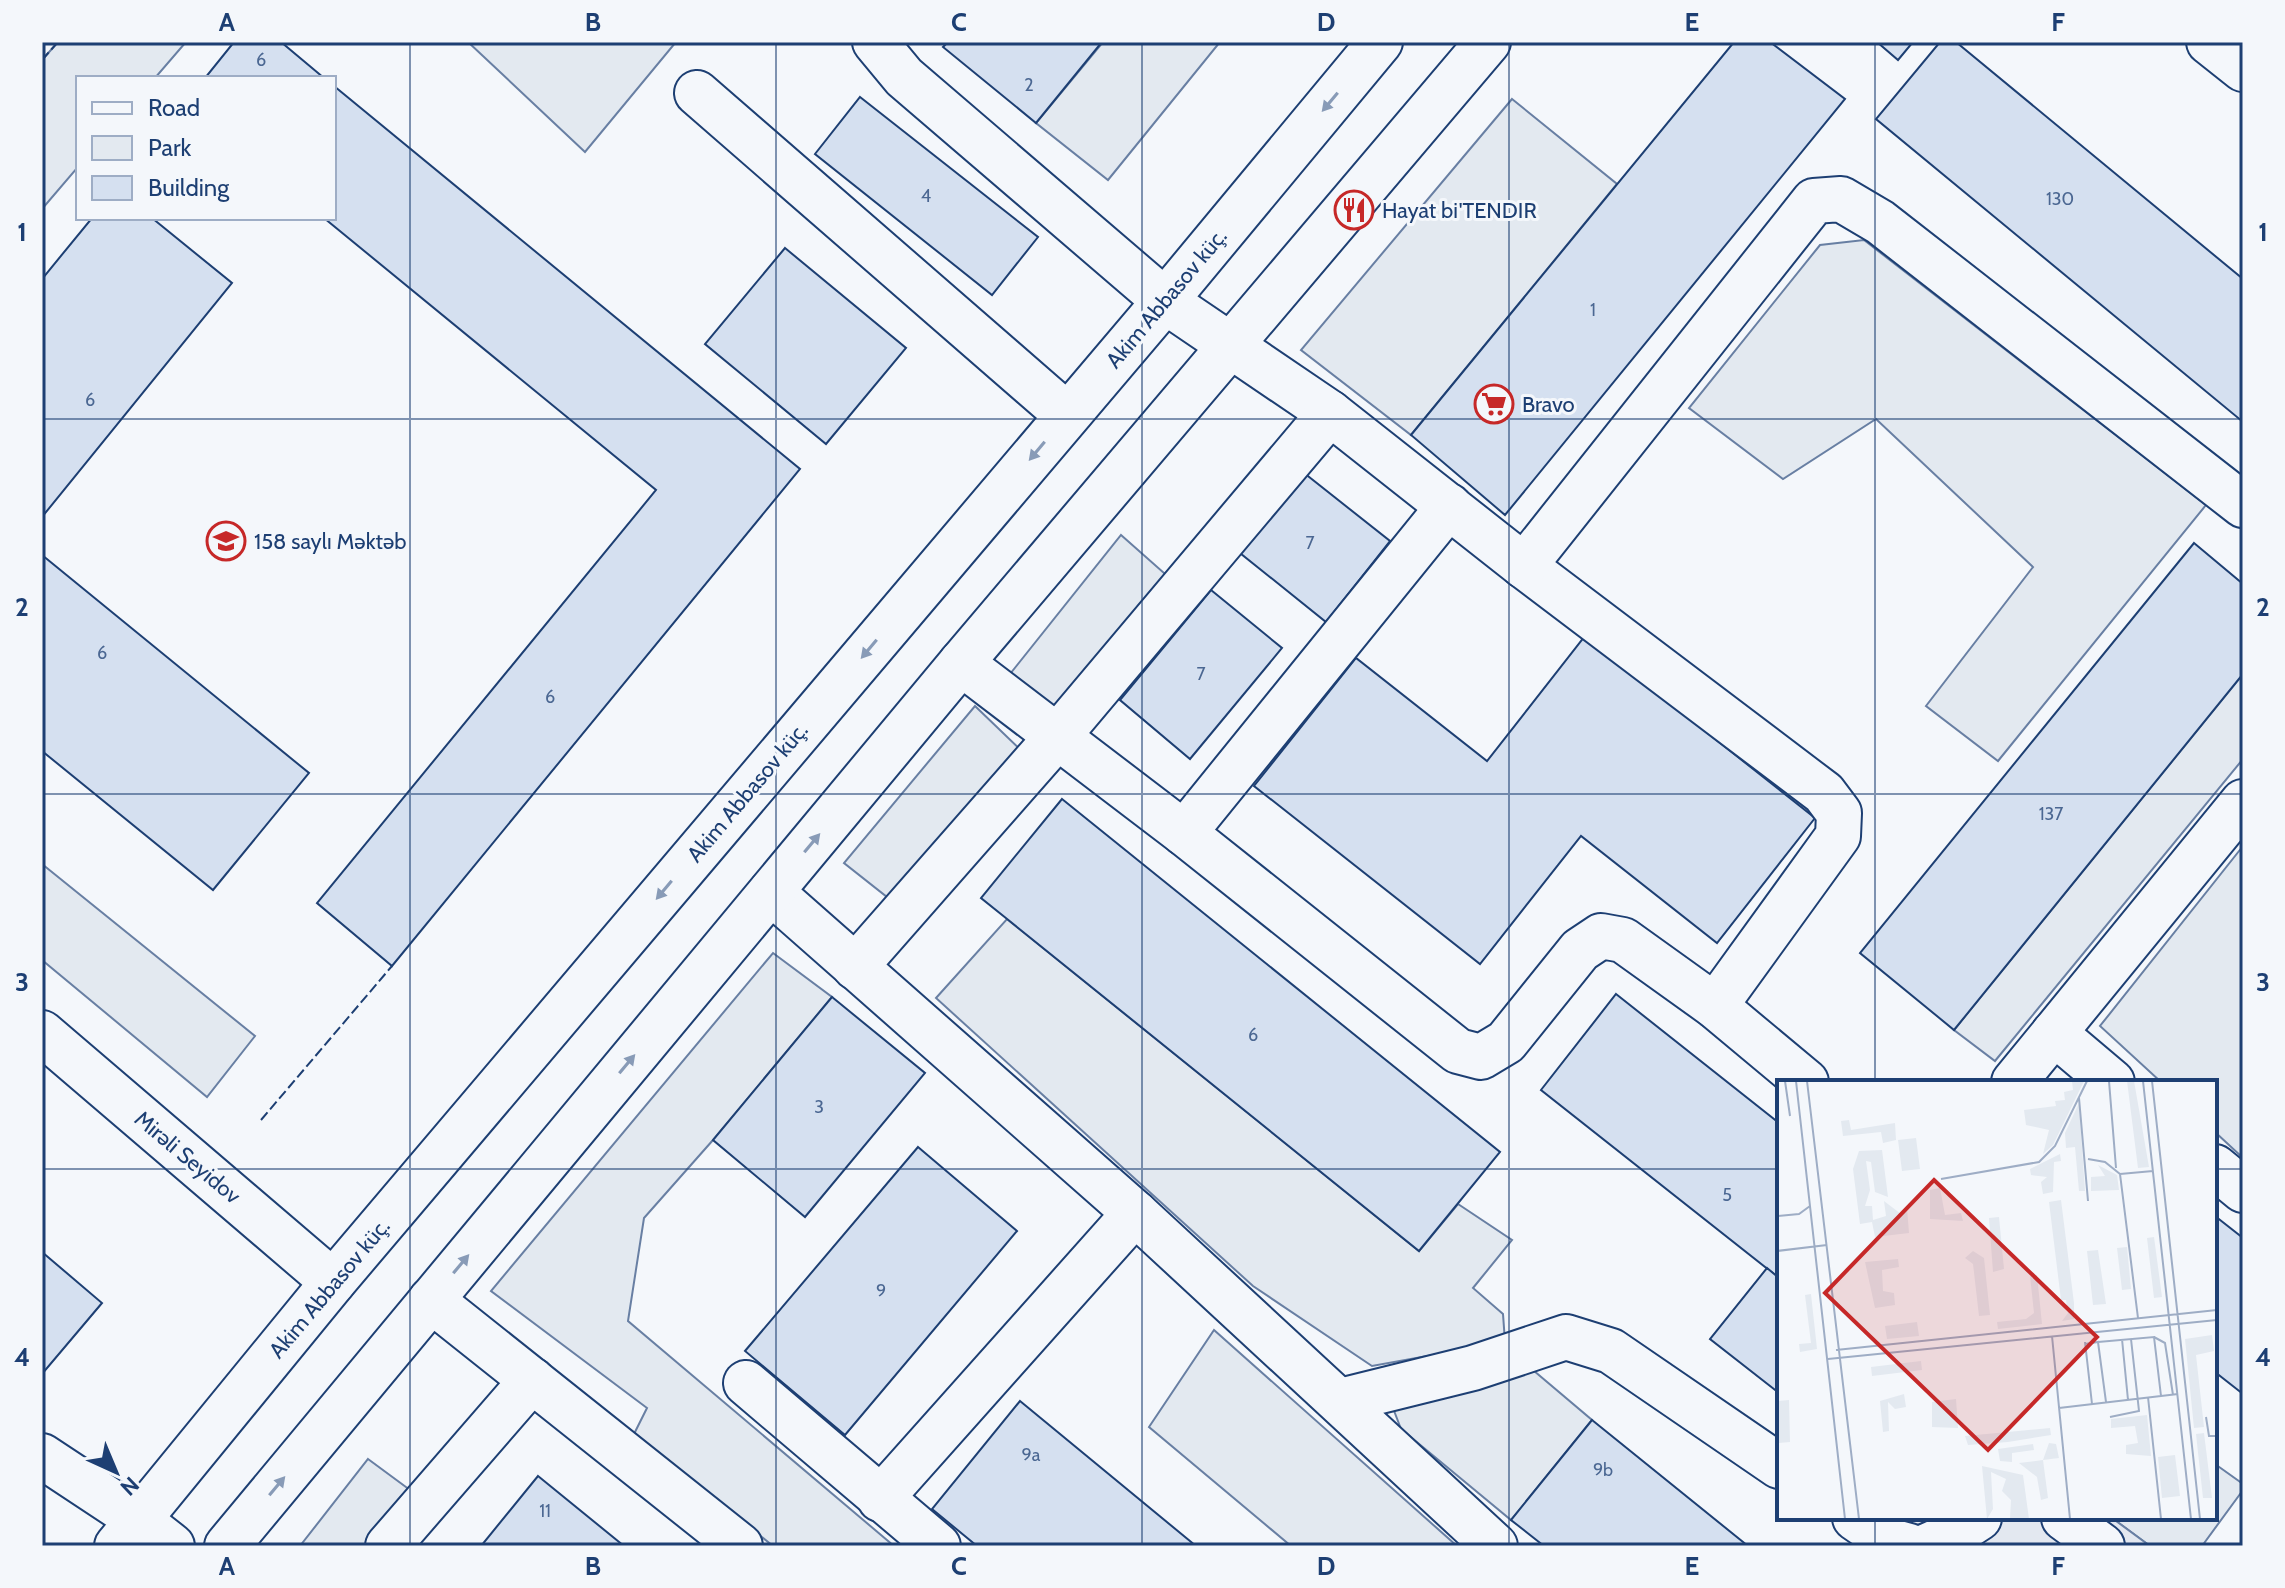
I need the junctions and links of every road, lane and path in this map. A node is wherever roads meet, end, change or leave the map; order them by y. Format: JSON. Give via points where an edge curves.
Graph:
{"nodes":[{"id":1,"x":875,"y":42,"type":"edge"},
{"id":2,"x":1380,"y":42,"type":"edge"},
{"id":3,"x":1488,"y":42,"type":"edge"},
{"id":4,"x":2209,"y":42,"type":"edge"},
{"id":5,"x":2243,"y":69,"type":"edge"},
{"id":6,"x":697,"y":93,"type":"dead end"},
{"id":7,"x":1165,"y":301,"type":"junction"},
{"id":8,"x":1232,"y":347,"type":"junction"},
{"id":9,"x":1330,"y":413,"type":"junction"},
{"id":10,"x":1067,"y":415,"type":"junction"},
{"id":11,"x":2243,"y":505,"type":"edge"},
{"id":12,"x":1449,"y":506,"type":"junction"},
{"id":13,"x":1524,"y":566,"type":"junction"},
{"id":14,"x":961,"y":663,"type":"junction"},
{"id":15,"x":1057,"y":737,"type":"junction"},
{"id":16,"x":2243,"y":802,"type":"edge"},
{"id":17,"x":1184,"y":833,"type":"junction"},
{"id":18,"x":771,"y":892,"type":"junction"},
{"id":19,"x":855,"y":967,"type":"junction"},
{"id":20,"x":1715,"y":1006,"type":"junction"},
{"id":21,"x":42,"y":1033,"type":"edge"},
{"id":22,"x":2054,"y":1033,"type":"junction"},
{"id":23,"x":1804,"y":1080,"type":"edge"},
{"id":24,"x":2016,"y":1080,"type":"edge"},
{"id":25,"x":2110,"y":1080,"type":"edge"},
{"id":26,"x":2217,"y":1169,"type":"edge"},
{"id":27,"x":2243,"y":1190,"type":"edge"},
{"id":28,"x":1135,"y":1213,"type":"junction"},
{"id":29,"x":333,"y":1282,"type":"junction"},
{"id":30,"x":431,"y":1300,"type":"junction"},
{"id":31,"x":532,"y":1380,"type":"junction"},
{"id":32,"x":746,"y":1383,"type":"dead end"},
{"id":33,"x":1340,"y":1401,"type":"junction"},
{"id":34,"x":42,"y":1456,"type":"edge"},
{"id":35,"x":1777,"y":1465,"type":"edge"},
{"id":36,"x":880,"y":1499,"type":"junction"},
{"id":37,"x":1858,"y":1520,"type":"edge"},
{"id":38,"x":1976,"y":1520,"type":"edge"},
{"id":39,"x":2067,"y":1520,"type":"edge"},
{"id":40,"x":143,"y":1537,"type":"edge"},
{"id":41,"x":227,"y":1546,"type":"edge"},
{"id":42,"x":388,"y":1546,"type":"edge"},
{"id":43,"x":740,"y":1546,"type":"edge"},
{"id":44,"x":938,"y":1546,"type":"edge"},
{"id":45,"x":1495,"y":1546,"type":"edge"},
{"id":46,"x":1909,"y":1546,"type":"edge"},
{"id":47,"x":1927,"y":1546,"type":"edge"},
{"id":48,"x":2102,"y":1546,"type":"edge"}],
"edges":[{"from":1,"to":7,"type":"main road","via":[[904,77]]},
{"from":2,"to":7,"type":"main road","name":"Akim Abbasov küç.","one_way":true},
{"from":3,"to":8,"type":"main road"},
{"from":4,"to":5,"type":"main road"},
{"from":6,"to":10,"type":"main road"},
{"from":7,"to":8,"type":"main road"},
{"from":7,"to":10,"type":"main road","name":"Akim Abbasov küç."},
{"from":8,"to":9,"type":"main road"},
{"from":8,"to":14,"type":"main road"},
{"from":9,"to":12,"type":"main road"},
{"from":9,"to":15,"type":"main road"},
{"from":10,"to":29,"type":"main road","name":"Akim Abbasov küç.","one_way":true},
{"from":11,"to":13,"type":"main road","via":[[1880,222],[1841,199],[1814,201]]},
{"from":12,"to":13,"type":"main road"},
{"from":12,"to":17,"type":"main road"},
{"from":13,"to":20,"type":"main road","via":[[1824,793],[1839,813],[1838,836]]},
{"from":14,"to":15,"type":"main road"},
{"from":18,"to":14,"type":"main road","one_way":true},
{"from":15,"to":17,"type":"main road"},
{"from":15,"to":19,"type":"main road"},
{"from":16,"to":22,"type":"main road"},
{"from":17,"to":20,"type":"main road","via":[[1458,1051],[1481,1057],[1506,1042],[1580,950],[1601,936],[1623,940]]},
{"from":18,"to":19,"type":"main road"},
{"from":30,"to":18,"type":"main road","one_way":true},
{"from":19,"to":28,"type":"main road"},
{"from":20,"to":23,"type":"main road"},
{"from":21,"to":29,"type":"main road","name":"Mirəli Seyidov"},
{"from":22,"to":24,"type":"main road"},
{"from":22,"to":25,"type":"main road"},
{"from":26,"to":27,"type":"main road"},
{"from":28,"to":33,"type":"main road"},
{"from":28,"to":36,"type":"main road"},
{"from":29,"to":40,"type":"main road","name":"Akim Abbasov küç."},
{"from":30,"to":31,"type":"main road"},
{"from":41,"to":30,"type":"main road","one_way":true},
{"from":31,"to":42,"type":"main road"},
{"from":31,"to":43,"type":"main road"},
{"from":32,"to":36,"type":"main road"},
{"from":33,"to":35,"type":"main road","via":[[1473,1368],[1566,1337],[1611,1351]]},
{"from":33,"to":45,"type":"main road"},
{"from":34,"to":40,"type":"main road"},
{"from":36,"to":44,"type":"main road"},
{"from":37,"to":46,"type":"main road","via":[[1887,1540]]},
{"from":38,"to":47,"type":"main road"},
{"from":39,"to":48,"type":"main road"}]}
